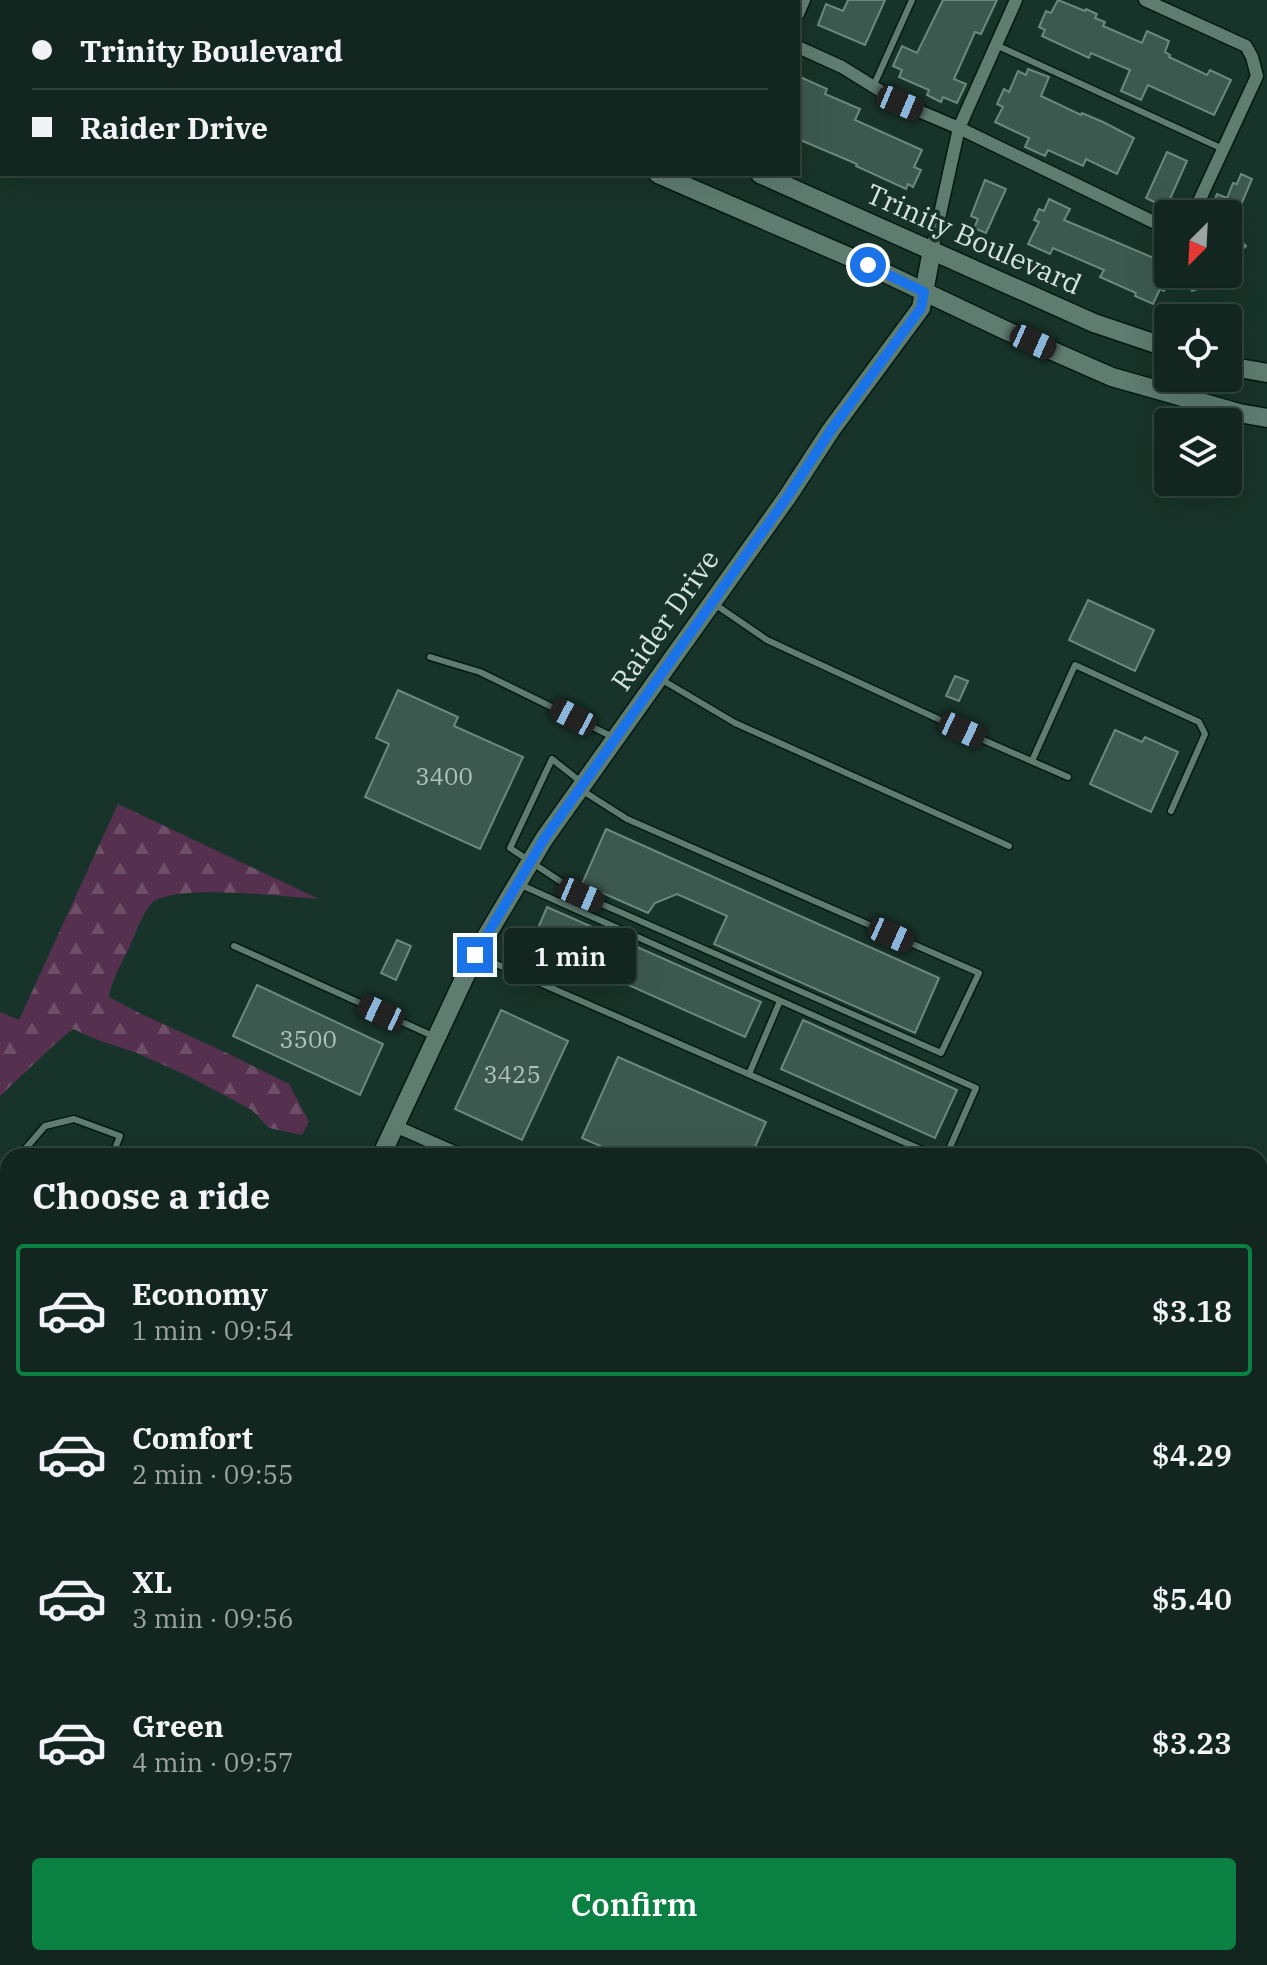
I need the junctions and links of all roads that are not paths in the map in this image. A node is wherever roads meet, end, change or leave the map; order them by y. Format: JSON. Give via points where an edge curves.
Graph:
{"nodes":[{"id":1,"x":912,"y":0,"type":"edge"},
{"id":2,"x":1016,"y":0,"type":"edge"},
{"id":3,"x":1145,"y":0,"type":"edge"},
{"id":4,"x":996,"y":45,"type":"junction"},
{"id":5,"x":800,"y":48,"type":"edge"},
{"id":6,"x":873,"y":87,"type":"junction"},
{"id":7,"x":959,"y":128,"type":"junction"},
{"id":8,"x":1223,"y":149,"type":"junction"},
{"id":9,"x":663,"y":176,"type":"edge"},
{"id":10,"x":765,"y":176,"type":"edge"},
{"id":11,"x":1200,"y":200,"type":"edge"},
{"id":12,"x":1154,"y":221,"type":"edge"},
{"id":13,"x":932,"y":250,"type":"junction"},
{"id":14,"x":924,"y":292,"type":"junction"},
{"id":15,"x":1154,"y":343,"type":"edge"},
{"id":16,"x":1242,"y":369,"type":"edge"},
{"id":17,"x":1267,"y":373,"type":"edge"},
{"id":18,"x":1267,"y":418,"type":"edge"},
{"id":19,"x":712,"y":603,"type":"junction"},
{"id":20,"x":430,"y":657,"type":"dead end"},
{"id":21,"x":659,"y":678,"type":"junction"},
{"id":22,"x":616,"y":739,"type":"junction"},
{"id":23,"x":1032,"y":761,"type":"junction"},
{"id":24,"x":1068,"y":777,"type":"dead end"},
{"id":25,"x":582,"y":786,"type":"junction"},
{"id":26,"x":1171,"y":811,"type":"dead end"},
{"id":27,"x":1009,"y":846,"type":"dead end"},
{"id":28,"x":530,"y":863,"type":"junction"},
{"id":29,"x":518,"y":883,"type":"junction"},
{"id":30,"x":234,"y":946,"type":"dead end"},
{"id":31,"x":475,"y":955,"type":"junction"},
{"id":32,"x":780,"y":1001,"type":"junction"},
{"id":33,"x":436,"y":1037,"type":"junction"},
{"id":34,"x":749,"y":1074,"type":"junction"},
{"id":35,"x":395,"y":1126,"type":"junction"},
{"id":36,"x":26,"y":1148,"type":"edge"},
{"id":37,"x":115,"y":1148,"type":"edge"},
{"id":38,"x":385,"y":1148,"type":"edge"},
{"id":39,"x":432,"y":1148,"type":"edge"},
{"id":40,"x":918,"y":1148,"type":"edge"},
{"id":41,"x":950,"y":1148,"type":"edge"}],
"edges":[{"from":1,"to":6,"type":"lane"},
{"from":2,"to":4,"type":"street"},
{"from":3,"to":8,"type":"street","via":[[1246,46],[1252,57],[1257,76]]},
{"from":4,"to":7,"type":"street"},
{"from":4,"to":8,"type":"lane"},
{"from":5,"to":6,"type":"street"},
{"from":6,"to":7,"type":"street"},
{"from":7,"to":12,"type":"street"},
{"from":7,"to":13,"type":"street"},
{"from":8,"to":11,"type":"street"},
{"from":9,"to":14,"type":"main road"},
{"from":10,"to":13,"type":"main road","name":"Trinity Boulevard"},
{"from":13,"to":14,"type":"main road","name":"Raider Drive"},
{"from":13,"to":15,"type":"main road","name":"Trinity Boulevard","via":[[1094,323]]},
{"from":14,"to":18,"type":"main road","via":[[1112,377]]},
{"from":14,"to":19,"type":"main road","name":"Raider Drive","via":[[921,308]]},
{"from":16,"to":17,"type":"main road"},
{"from":19,"to":21,"type":"main road","name":"Raider Drive"},
{"from":19,"to":23,"type":"lane","via":[[767,640]]},
{"from":20,"to":22,"type":"lane","via":[[480,672]]},
{"from":21,"to":22,"type":"main road","name":"Raider Drive"},
{"from":21,"to":27,"type":"lane","via":[[735,723]]},
{"from":22,"to":25,"type":"main road","name":"Raider Drive"},
{"from":23,"to":24,"type":"lane"},
{"from":23,"to":26,"type":"lane","via":[[1075,665],[1199,722],[1205,734]]},
{"from":25,"to":28,"type":"main road","name":"Raider Drive"},
{"from":25,"to":28,"type":"lane","via":[[552,759],[510,848]]},
{"from":25,"to":28,"type":"lane","via":[[627,819],[979,973],[941,1053],[581,895]]},
{"from":28,"to":29,"type":"main road","name":"Raider Drive"},
{"from":29,"to":31,"type":"main road","name":"Raider Drive"},
{"from":29,"to":32,"type":"lane"},
{"from":30,"to":33,"type":"lane"},
{"from":31,"to":33,"type":"main road","name":"Raider Drive"},
{"from":31,"to":34,"type":"lane"},
{"from":32,"to":34,"type":"lane"},
{"from":32,"to":41,"type":"lane","via":[[976,1088]]},
{"from":33,"to":35,"type":"main road","name":"Raider Drive"},
{"from":34,"to":40,"type":"lane"},
{"from":35,"to":38,"type":"main road","name":"Raider Drive"},
{"from":35,"to":39,"type":"street"},
{"from":36,"to":37,"type":"lane","via":[[45,1126],[74,1119],[120,1136]]}]}
